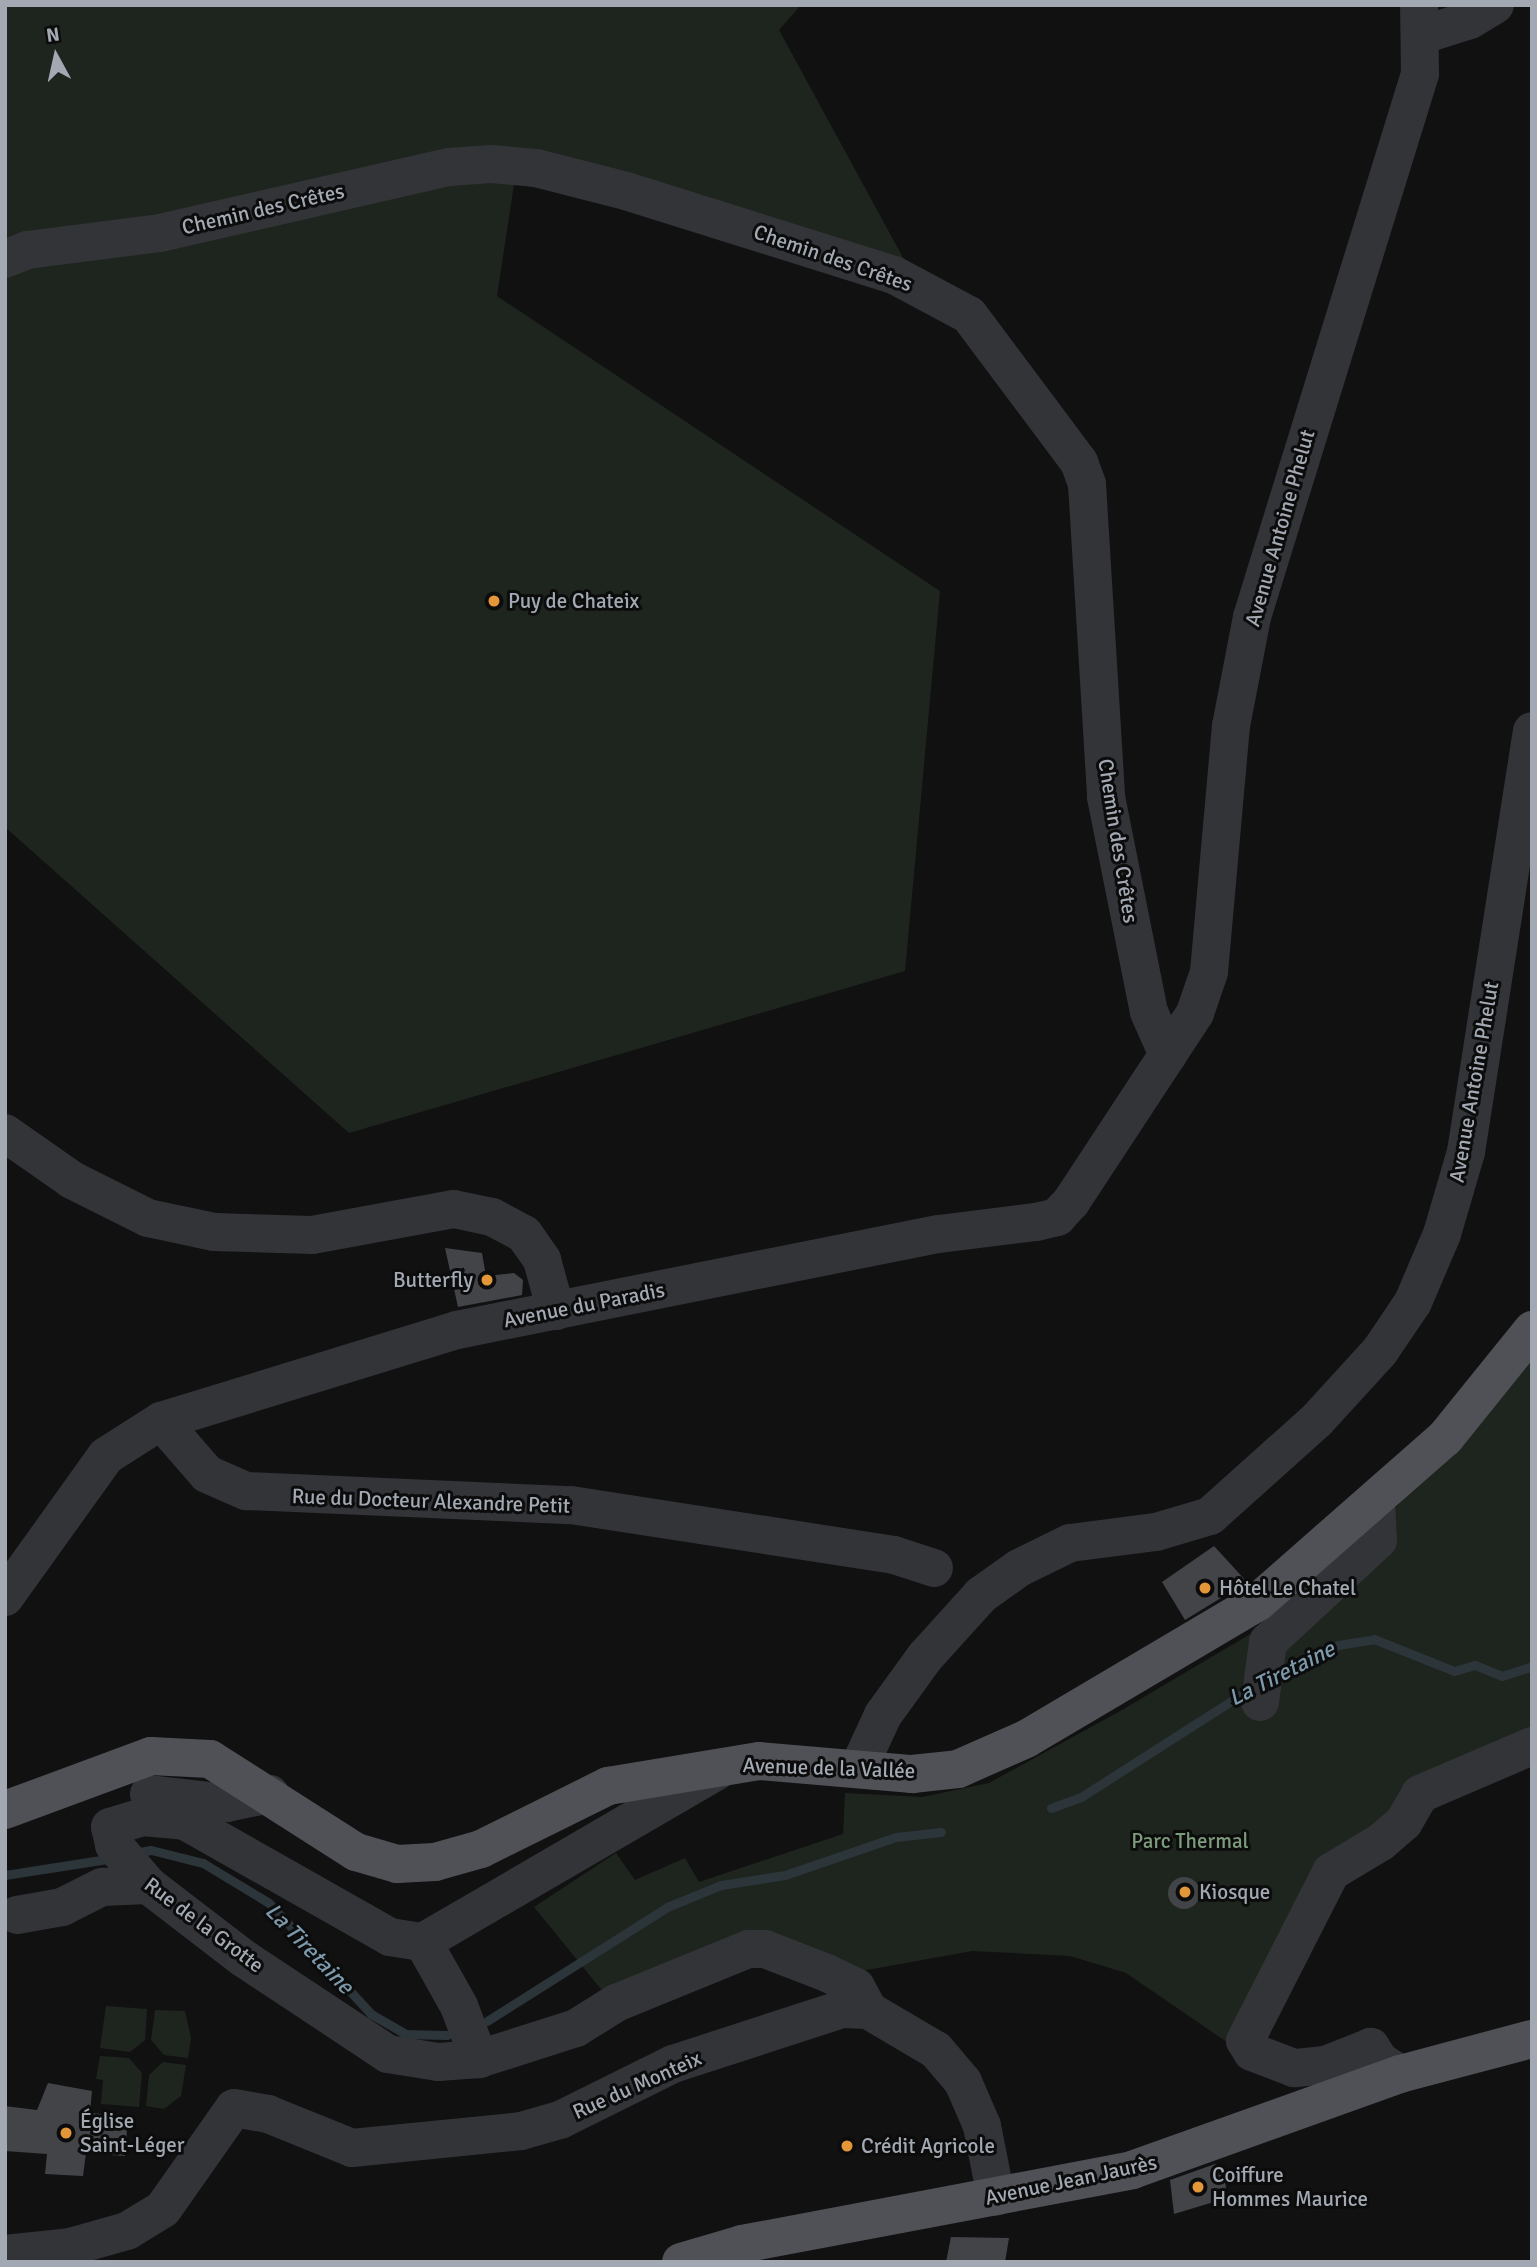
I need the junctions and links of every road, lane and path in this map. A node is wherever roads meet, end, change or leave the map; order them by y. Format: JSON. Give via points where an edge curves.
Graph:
{"nodes":[{"id":1,"x":1495,"y":5,"type":"edge"},
{"id":2,"x":1421,"y":20,"type":"edge"},
{"id":3,"x":5,"y":259,"type":"edge"},
{"id":4,"x":1532,"y":731,"type":"edge"},
{"id":5,"x":1168,"y":1055,"type":"junction"},
{"id":6,"x":5,"y":1133,"type":"edge"},
{"id":7,"x":556,"y":1311,"type":"junction"},
{"id":8,"x":1532,"y":1330,"type":"edge"},
{"id":9,"x":160,"y":1421,"type":"junction"},
{"id":10,"x":1376,"y":1501,"type":"junction"},
{"id":11,"x":934,"y":1568,"type":"dead end"},
{"id":12,"x":5,"y":1597,"type":"edge"},
{"id":13,"x":1260,"y":1702,"type":"dead end"},
{"id":14,"x":1532,"y":1746,"type":"edge"},
{"id":15,"x":727,"y":1766,"type":"junction"},
{"id":16,"x":859,"y":1767,"type":"junction"},
{"id":17,"x":270,"y":1794,"type":"junction"},
{"id":18,"x":5,"y":1810,"type":"edge"},
{"id":19,"x":126,"y":1857,"type":"junction"},
{"id":20,"x":17,"y":1915,"type":"dead end"},
{"id":21,"x":423,"y":1942,"type":"junction"},
{"id":22,"x":868,"y":2010,"type":"junction"},
{"id":23,"x":470,"y":2035,"type":"junction"},
{"id":24,"x":1532,"y":2039,"type":"edge"},
{"id":25,"x":1400,"y":2074,"type":"junction"},
{"id":26,"x":996,"y":2197,"type":"junction"},
{"id":27,"x":5,"y":2254,"type":"edge"},
{"id":28,"x":681,"y":2262,"type":"edge"}],
"edges":[{"from":1,"to":2,"type":"street","via":[[1471,20]]},
{"from":2,"to":5,"type":"street","name":"Avenue Antoine Phelut","via":[[1420,74],[1252,617],[1231,726],[1209,972],[1195,1013]]},
{"from":3,"to":5,"type":"street","name":"Chemin des Crêtes","via":[[27,250],[160,233],[449,167],[491,164],[536,168],[626,191],[894,275],[969,315],[1079,462],[1087,484],[1106,797],[1149,1013]]},
{"from":4,"to":16,"type":"street","name":"Avenue Antoine Phelut","via":[[1466,1152],[1442,1234],[1413,1302],[1380,1351],[1317,1420],[1210,1516],[1156,1532],[1070,1543],[1019,1568],[981,1595],[925,1657],[883,1715]]},
{"from":5,"to":7,"type":"street","name":"Avenue du Paradis","via":[[1057,1217],[939,1234]]},
{"from":6,"to":7,"type":"street","via":[[72,1180],[148,1218],[214,1232],[312,1235],[454,1209],[492,1217],[524,1234],[542,1260]]},
{"from":7,"to":9,"type":"street","name":"Avenue du Paradis","via":[[457,1330]]},
{"from":8,"to":10,"type":"main road","name":"Avenue de la Vallée","via":[[1446,1438]]},
{"from":9,"to":11,"type":"street","name":"Rue du Docteur Alexandre Petit","via":[[207,1474],[246,1491],[571,1506],[894,1555]]},
{"from":9,"to":12,"type":"street","name":"Avenue du Paradis","via":[[106,1456]]},
{"from":10,"to":13,"type":"street","via":[[1378,1541],[1268,1642]]},
{"from":10,"to":16,"type":"main road","name":"Avenue de la Vallée","via":[[1258,1602],[1214,1633],[1026,1739],[958,1769],[912,1774]]},
{"from":14,"to":25,"type":"street","via":[[1420,1794],[1404,1822],[1381,1842],[1331,1872],[1245,2041],[1252,2052],[1288,2066],[1325,2065],[1371,2047],[1380,2061]]},
{"from":15,"to":16,"type":"main road","name":"Avenue de la Vallée","via":[[759,1761]]},
{"from":15,"to":17,"type":"main road","name":"Avenue de la Vallée","via":[[608,1786],[481,1850],[435,1862],[397,1864],[356,1852]]},
{"from":15,"to":21,"type":"street","via":[[623,1821]]},
{"from":17,"to":18,"type":"main road","name":"Avenue de la Vallée","via":[[210,1759],[150,1756]]},
{"from":17,"to":19,"type":"street","via":[[227,1803],[145,1794],[117,1810]]},
{"from":19,"to":20,"type":"street","via":[[102,1887],[62,1907]]},
{"from":19,"to":21,"type":"street","via":[[143,1817],[185,1821],[240,1848],[390,1937]]},
{"from":19,"to":23,"type":"street","name":"Rue de la Grotte","via":[[243,1958],[388,2054],[438,2062]]},
{"from":21,"to":23,"type":"street"},
{"from":22,"to":23,"type":"street","name":"Rue de la Grotte","via":[[856,1987],[765,1949],[748,1948],[616,2003],[576,2028]]},
{"from":22,"to":26,"type":"street","name":"Rue de la Grotte","via":[[936,2050],[962,2082],[982,2126]]},
{"from":22,"to":27,"type":"street","name":"Rue du Monteix","via":[[842,2009],[673,2064],[560,2120],[445,2140],[352,2148],[268,2114],[234,2108],[163,2209],[127,2231],[70,2248]]},
{"from":24,"to":25,"type":"main road","name":"Avenue Jean Jaurès"},
{"from":25,"to":26,"type":"main road","name":"Avenue Jean Jaurès","via":[[1132,2170]]},
{"from":26,"to":28,"type":"main road","name":"Avenue Jean Jaurès","via":[[742,2244]]}]}
